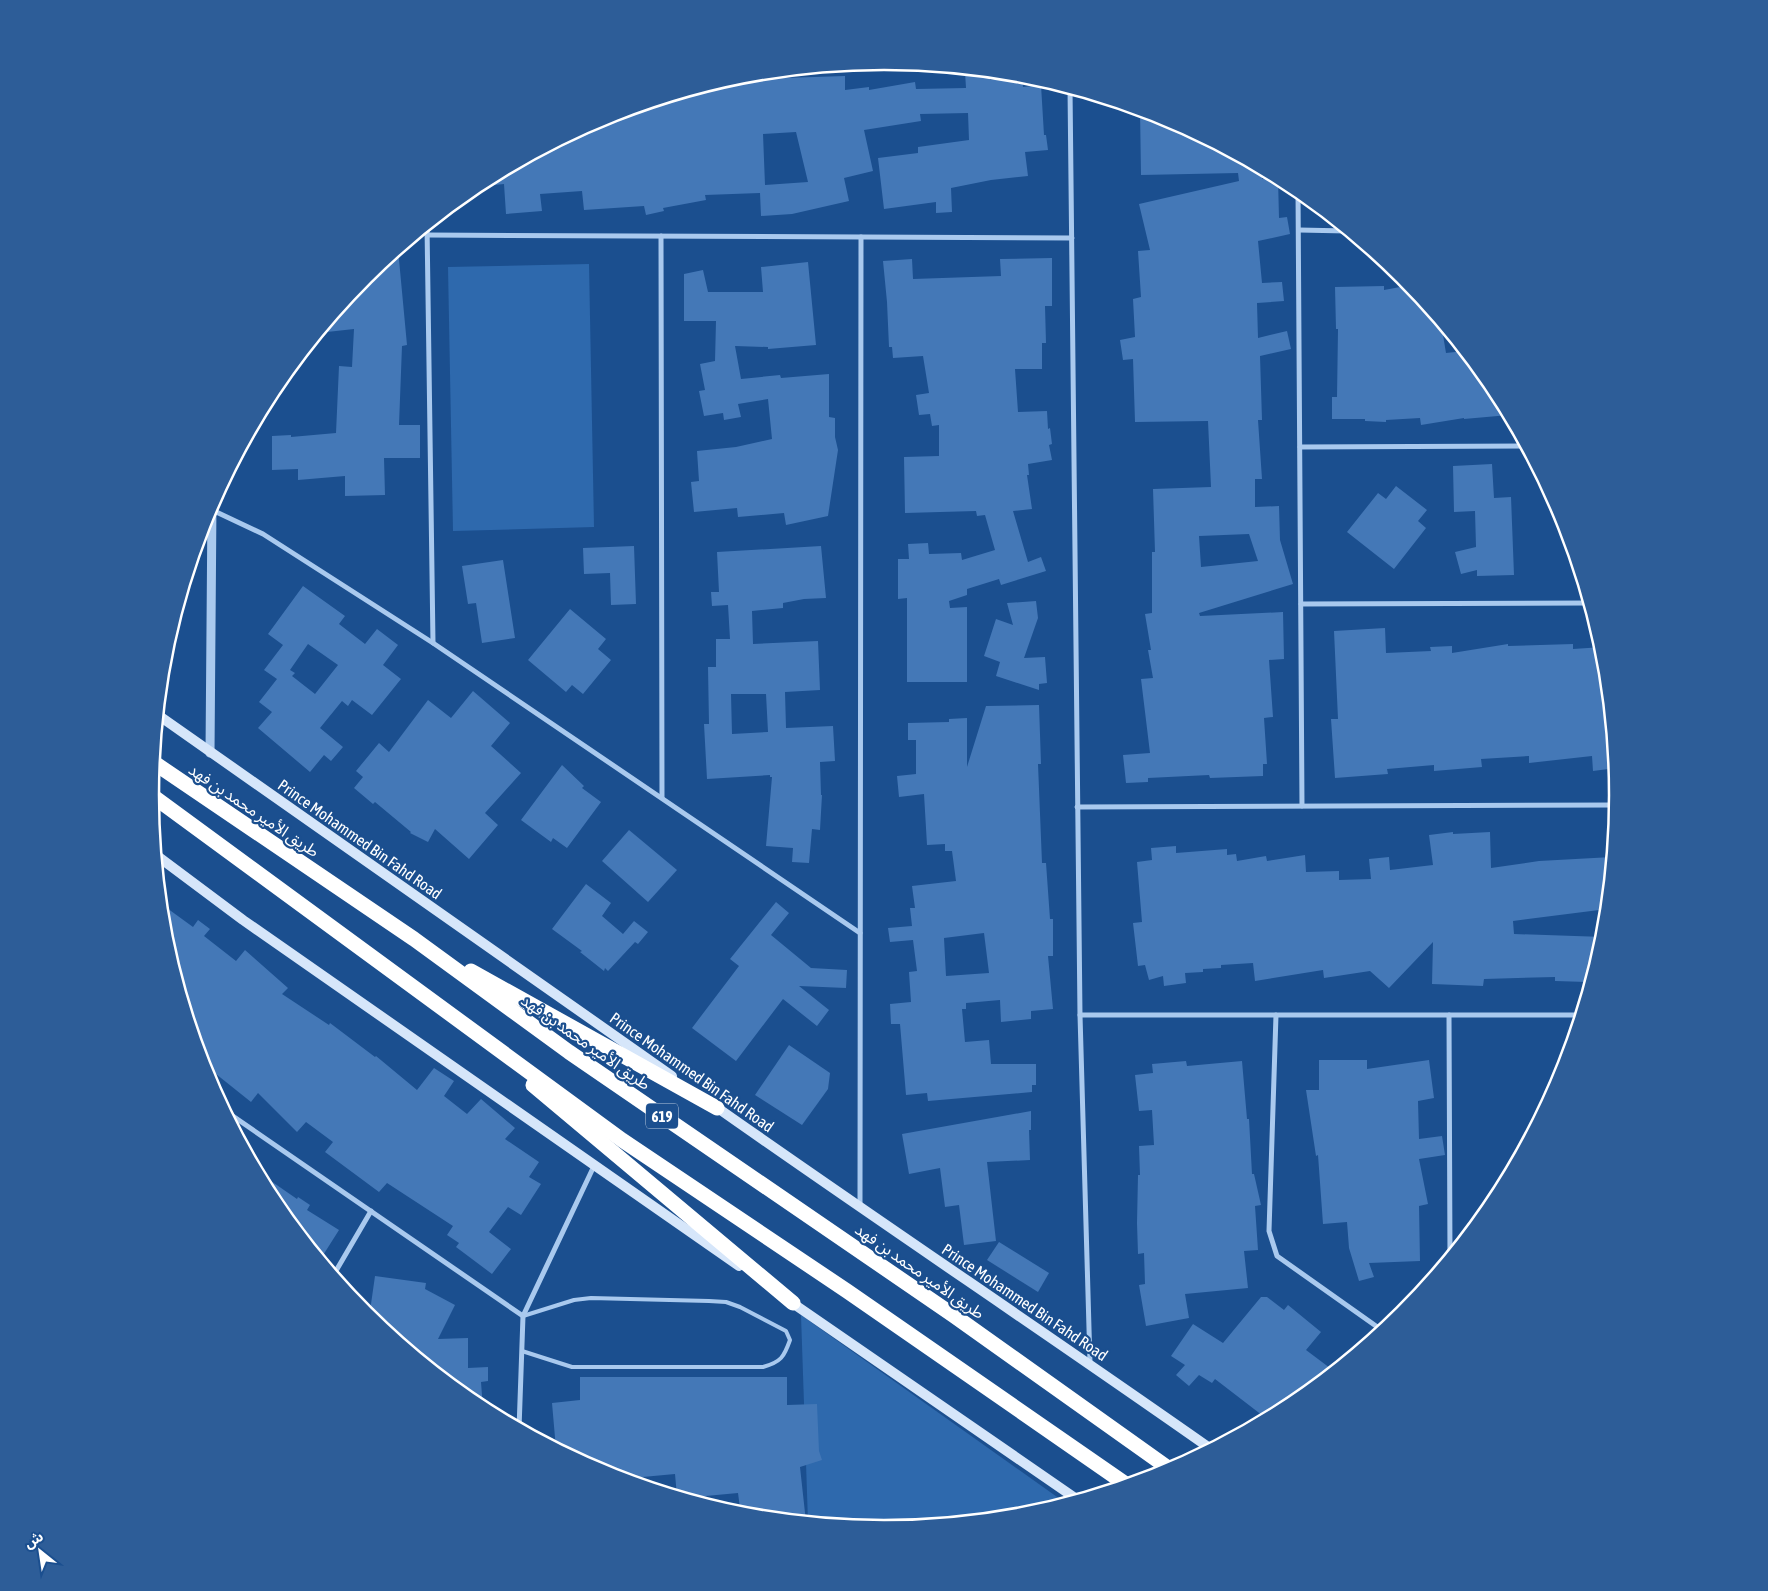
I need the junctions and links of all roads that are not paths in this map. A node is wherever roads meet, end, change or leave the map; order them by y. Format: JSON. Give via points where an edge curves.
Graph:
{"nodes":[{"id":1,"x":1070,"y":95,"type":"edge"},
{"id":2,"x":1298,"y":200,"type":"edge"},
{"id":3,"x":1299,"y":230,"type":"junction"},
{"id":4,"x":1338,"y":230,"type":"edge"},
{"id":5,"x":427,"y":235,"type":"joint"},
{"id":6,"x":661,"y":236,"type":"junction"},
{"id":7,"x":861,"y":237,"type":"junction"},
{"id":8,"x":1072,"y":238,"type":"junction"},
{"id":9,"x":1519,"y":446,"type":"edge"},
{"id":10,"x":1300,"y":447,"type":"junction"},
{"id":11,"x":218,"y":509,"type":"edge"},
{"id":12,"x":212,"y":524,"type":"edge"},
{"id":13,"x":1583,"y":603,"type":"edge"},
{"id":14,"x":1301,"y":604,"type":"junction"},
{"id":15,"x":433,"y":642,"type":"junction"},
{"id":16,"x":163,"y":719,"type":"edge"},
{"id":17,"x":210,"y":753,"type":"junction"},
{"id":18,"x":159,"y":766,"type":"edge"},
{"id":19,"x":662,"y":798,"type":"junction"},
{"id":20,"x":158,"y":800,"type":"edge"},
{"id":21,"x":1610,"y":804,"type":"edge"},
{"id":22,"x":1302,"y":806,"type":"junction"},
{"id":23,"x":1078,"y":807,"type":"junction"},
{"id":24,"x":162,"y":859,"type":"edge"},
{"id":25,"x":860,"y":933,"type":"junction"},
{"id":26,"x":414,"y":940,"type":"junction"},
{"id":27,"x":418,"y":990,"type":"junction"},
{"id":28,"x":1080,"y":1015,"type":"junction"},
{"id":29,"x":1276,"y":1015,"type":"junction"},
{"id":30,"x":1449,"y":1015,"type":"junction"},
{"id":31,"x":1575,"y":1016,"type":"edge"},
{"id":32,"x":717,"y":1108,"type":"junction"},
{"id":33,"x":234,"y":1118,"type":"edge"},
{"id":34,"x":594,"y":1166,"type":"junction"},
{"id":35,"x":860,"y":1209,"type":"junction"},
{"id":36,"x":371,"y":1212,"type":"junction"},
{"id":37,"x":1450,"y":1249,"type":"edge"},
{"id":38,"x":336,"y":1271,"type":"edge"},
{"id":39,"x":793,"y":1303,"type":"junction"},
{"id":40,"x":523,"y":1316,"type":"junction"},
{"id":41,"x":1377,"y":1327,"type":"edge"},
{"id":42,"x":522,"y":1351,"type":"junction"},
{"id":43,"x":1090,"y":1364,"type":"junction"},
{"id":44,"x":519,"y":1423,"type":"edge"},
{"id":45,"x":1206,"y":1445,"type":"edge"},
{"id":46,"x":1164,"y":1465,"type":"edge"},
{"id":47,"x":1121,"y":1481,"type":"edge"},
{"id":48,"x":1072,"y":1496,"type":"edge"}],
"edges":[{"from":1,"to":8,"type":"street"},
{"from":2,"to":3,"type":"street"},
{"from":3,"to":4,"type":"street"},
{"from":3,"to":10,"type":"street"},
{"from":5,"to":6,"type":"street"},
{"from":5,"to":15,"type":"street"},
{"from":6,"to":7,"type":"street"},
{"from":6,"to":19,"type":"street"},
{"from":7,"to":8,"type":"street"},
{"from":7,"to":25,"type":"street"},
{"from":8,"to":23,"type":"street"},
{"from":9,"to":10,"type":"street"},
{"from":10,"to":14,"type":"street"},
{"from":11,"to":15,"type":"street","via":[[263,534]]},
{"from":12,"to":17,"type":"street"},
{"from":13,"to":14,"type":"street"},
{"from":14,"to":22,"type":"street"},
{"from":15,"to":19,"type":"street"},
{"from":16,"to":17,"type":"main road","name":"Prince Mohammed Bin Fahd Road"},
{"from":17,"to":32,"type":"main road","name":"Prince Mohammed Bin Fahd Road"},
{"from":18,"to":26,"type":"highway","name":"طريق الأمير محمد بن فهد","number":"619"},
{"from":19,"to":25,"type":"street"},
{"from":20,"to":27,"type":"highway","number":"619"},
{"from":21,"to":22,"type":"street"},
{"from":22,"to":23,"type":"street"},
{"from":23,"to":28,"type":"street"},
{"from":24,"to":34,"type":"main road","via":[[242,920]]},
{"from":25,"to":35,"type":"street"},
{"from":26,"to":32,"type":"highway"},
{"from":26,"to":46,"type":"highway","name":"طريق الأمير محمد بن فهد","number":"619","via":[[569,1052],[953,1315]]},
{"from":27,"to":39,"type":"highway"},
{"from":27,"to":47,"type":"highway","number":"619","via":[[622,1140]]},
{"from":28,"to":29,"type":"street"},
{"from":28,"to":43,"type":"street"},
{"from":29,"to":30,"type":"street"},
{"from":29,"to":41,"type":"street","via":[[1269,1231],[1277,1256]]},
{"from":30,"to":31,"type":"street"},
{"from":30,"to":37,"type":"street"},
{"from":32,"to":35,"type":"main road","name":"Prince Mohammed Bin Fahd Road"},
{"from":33,"to":36,"type":"street"},
{"from":34,"to":39,"type":"main road"},
{"from":34,"to":40,"type":"street"},
{"from":35,"to":43,"type":"main road","name":"Prince Mohammed Bin Fahd Road"},
{"from":36,"to":38,"type":"street"},
{"from":36,"to":40,"type":"street"},
{"from":39,"to":48,"type":"main road"},
{"from":40,"to":42,"type":"street"},
{"from":40,"to":42,"type":"lane","via":[[591,1298],[726,1302],[786,1331],[790,1340],[785,1355],[776,1363],[763,1366],[572,1367]]},
{"from":42,"to":44,"type":"street"},
{"from":43,"to":45,"type":"main road","name":"Prince Mohammed Bin Fahd Road"}]}
